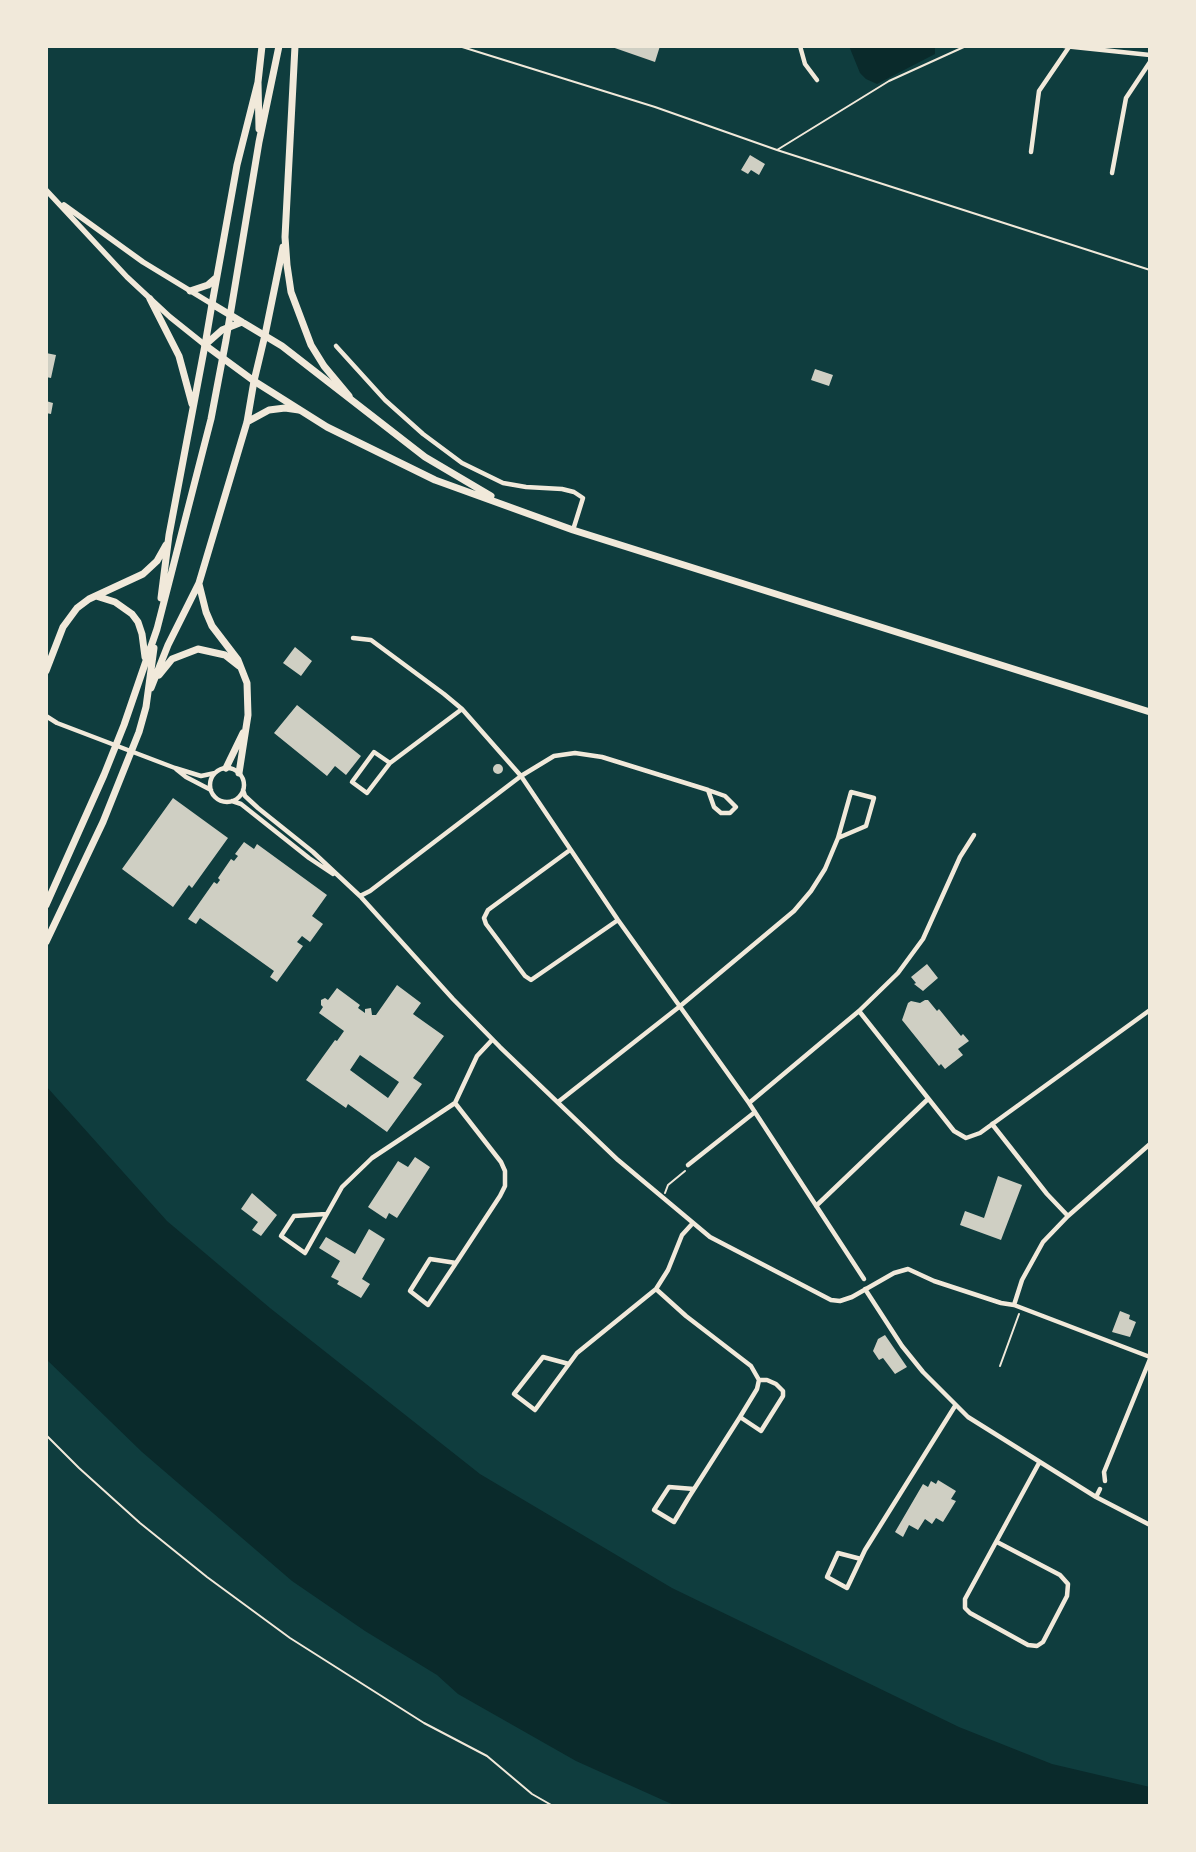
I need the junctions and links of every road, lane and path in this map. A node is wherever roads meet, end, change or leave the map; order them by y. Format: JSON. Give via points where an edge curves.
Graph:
{"nodes":[{"id":1,"x":262,"y":46,"type":"edge"},
{"id":2,"x":279,"y":46,"type":"edge"},
{"id":3,"x":295,"y":46,"type":"edge"},
{"id":4,"x":459,"y":46,"type":"edge"},
{"id":5,"x":800,"y":46,"type":"edge"},
{"id":6,"x":966,"y":46,"type":"edge"},
{"id":7,"x":1064,"y":46,"type":"edge"},
{"id":8,"x":1069,"y":47,"type":"edge"},
{"id":9,"x":1150,"y":54,"type":"edge"},
{"id":10,"x":1150,"y":62,"type":"edge"},
{"id":11,"x":817,"y":80,"type":"dead end"},
{"id":12,"x":258,"y":82,"type":"junction"},
{"id":13,"x":259,"y":142,"type":"junction"},
{"id":14,"x":777,"y":150,"type":"junction"},
{"id":15,"x":1031,"y":152,"type":"dead end"},
{"id":16,"x":1112,"y":173,"type":"dead end"},
{"id":17,"x":46,"y":190,"type":"edge"},
{"id":18,"x":54,"y":198,"type":"junction"},
{"id":19,"x":285,"y":236,"type":"junction"},
{"id":20,"x":1150,"y":270,"type":"edge"},
{"id":21,"x":216,"y":278,"type":"junction"},
{"id":22,"x":190,"y":291,"type":"junction"},
{"id":23,"x":150,"y":298,"type":"junction"},
{"id":24,"x":212,"y":304,"type":"junction"},
{"id":25,"x":242,"y":322,"type":"junction"},
{"id":26,"x":265,"y":335,"type":"junction"},
{"id":27,"x":205,"y":345,"type":"junction"},
{"id":28,"x":336,"y":346,"type":"dead end"},
{"id":29,"x":254,"y":381,"type":"junction"},
{"id":30,"x":349,"y":396,"type":"junction"},
{"id":31,"x":193,"y":408,"type":"junction"},
{"id":32,"x":299,"y":410,"type":"junction"},
{"id":33,"x":247,"y":422,"type":"junction"},
{"id":34,"x":516,"y":508,"type":"junction"},
{"id":35,"x":573,"y":530,"type":"junction"},
{"id":36,"x":169,"y":535,"type":"junction"},
{"id":37,"x":199,"y":584,"type":"junction"},
{"id":38,"x":96,"y":596,"type":"junction"},
{"id":39,"x":157,"y":628,"type":"junction"},
{"id":40,"x":353,"y":638,"type":"dead end"},
{"id":41,"x":145,"y":664,"type":"junction"},
{"id":42,"x":46,"y":671,"type":"edge"},
{"id":43,"x":244,"y":672,"type":"junction"},
{"id":44,"x":154,"y":681,"type":"junction"},
{"id":45,"x":147,"y":697,"type":"junction"},
{"id":46,"x":462,"y":709,"type":"junction"},
{"id":47,"x":1150,"y":712,"type":"edge"},
{"id":48,"x":46,"y":716,"type":"edge"},
{"id":49,"x":247,"y":726,"type":"junction"},
{"id":50,"x":390,"y":763,"type":"junction"},
{"id":51,"x":175,"y":768,"type":"junction"},
{"id":52,"x":226,"y":768,"type":"junction"},
{"id":53,"x":215,"y":773,"type":"junction"},
{"id":54,"x":239,"y":773,"type":"junction"},
{"id":55,"x":521,"y":776,"type":"junction"},
{"id":56,"x":211,"y":790,"type":"junction"},
{"id":57,"x":243,"y":790,"type":"junction"},
{"id":58,"x":708,"y":790,"type":"junction"},
{"id":59,"x":232,"y":801,"type":"junction"},
{"id":60,"x":974,"y":835,"type":"dead end"},
{"id":61,"x":838,"y":838,"type":"junction"},
{"id":62,"x":570,"y":850,"type":"junction"},
{"id":63,"x":343,"y":880,"type":"junction"},
{"id":64,"x":360,"y":896,"type":"junction"},
{"id":65,"x":46,"y":905,"type":"edge"},
{"id":66,"x":618,"y":920,"type":"junction"},
{"id":67,"x":46,"y":942,"type":"edge"},
{"id":68,"x":679,"y":1007,"type":"junction"},
{"id":69,"x":1150,"y":1010,"type":"edge"},
{"id":70,"x":859,"y":1011,"type":"junction"},
{"id":71,"x":492,"y":1040,"type":"junction"},
{"id":72,"x":928,"y":1099,"type":"junction"},
{"id":73,"x":455,"y":1102,"type":"junction"},
{"id":74,"x":558,"y":1102,"type":"junction"},
{"id":75,"x":749,"y":1103,"type":"junction"},
{"id":76,"x":755,"y":1112,"type":"junction"},
{"id":77,"x":992,"y":1124,"type":"junction"},
{"id":78,"x":1150,"y":1144,"type":"edge"},
{"id":79,"x":688,"y":1165,"type":"joint"},
{"id":80,"x":666,"y":1193,"type":"dead end"},
{"id":81,"x":816,"y":1206,"type":"junction"},
{"id":82,"x":326,"y":1214,"type":"junction"},
{"id":83,"x":1068,"y":1216,"type":"junction"},
{"id":84,"x":692,"y":1224,"type":"junction"},
{"id":85,"x":456,"y":1263,"type":"junction"},
{"id":86,"x":864,"y":1279,"type":"dead end"},
{"id":87,"x":867,"y":1288,"type":"junction"},
{"id":88,"x":656,"y":1289,"type":"junction"},
{"id":89,"x":1014,"y":1304,"type":"junction"},
{"id":90,"x":1150,"y":1358,"type":"edge"},
{"id":91,"x":569,"y":1364,"type":"junction"},
{"id":92,"x":1000,"y":1366,"type":"dead end"},
{"id":93,"x":759,"y":1380,"type":"junction"},
{"id":94,"x":955,"y":1406,"type":"junction"},
{"id":95,"x":740,"y":1417,"type":"junction"},
{"id":96,"x":46,"y":1434,"type":"edge"},
{"id":97,"x":1039,"y":1464,"type":"junction"},
{"id":98,"x":1105,"y":1481,"type":"dead end"},
{"id":99,"x":694,"y":1489,"type":"junction"},
{"id":100,"x":1100,"y":1489,"type":"dead end"},
{"id":101,"x":1096,"y":1497,"type":"junction"},
{"id":102,"x":1150,"y":1525,"type":"edge"},
{"id":103,"x":997,"y":1542,"type":"junction"},
{"id":104,"x":861,"y":1559,"type":"junction"},
{"id":105,"x":553,"y":1806,"type":"edge"}],
"edges":[{"from":1,"to":12,"type":"main road"},
{"from":2,"to":13,"type":"main road"},
{"from":3,"to":19,"type":"main road"},
{"from":4,"to":14,"type":"path","via":[[655,107]]},
{"from":5,"to":11,"type":"street","via":[[805,64]]},
{"from":6,"to":14,"type":"path","via":[[889,82]]},
{"from":7,"to":8,"type":"street"},
{"from":8,"to":9,"type":"street"},
{"from":8,"to":15,"type":"street","via":[[1039,91]]},
{"from":10,"to":16,"type":"street","via":[[1126,98]]},
{"from":12,"to":13,"type":"main road"},
{"from":12,"to":21,"type":"main road"},
{"from":13,"to":39,"type":"main road","via":[[211,419]]},
{"from":14,"to":20,"type":"path"},
{"from":17,"to":18,"type":"main road"},
{"from":18,"to":22,"type":"main road","via":[[143,262]]},
{"from":18,"to":23,"type":"main road"},
{"from":19,"to":26,"type":"main road"},
{"from":19,"to":30,"type":"main road","via":[[286,265],[301,323],[324,366]]},
{"from":21,"to":22,"type":"main road","via":[[208,285]]},
{"from":21,"to":24,"type":"main road"},
{"from":22,"to":24,"type":"main road"},
{"from":23,"to":27,"type":"main road"},
{"from":23,"to":31,"type":"main road","via":[[179,356]]},
{"from":24,"to":25,"type":"main road"},
{"from":24,"to":27,"type":"main road"},
{"from":25,"to":26,"type":"main road"},
{"from":25,"to":27,"type":"main road","via":[[222,330]]},
{"from":26,"to":29,"type":"main road"},
{"from":26,"to":30,"type":"main road"},
{"from":27,"to":29,"type":"main road"},
{"from":27,"to":31,"type":"main road"},
{"from":28,"to":35,"type":"street","via":[[385,400],[422,434],[462,462],[503,483],[562,489],[583,498]]},
{"from":29,"to":32,"type":"main road"},
{"from":29,"to":33,"type":"main road"},
{"from":30,"to":34,"type":"main road","via":[[424,457],[471,486]]},
{"from":31,"to":36,"type":"main road"},
{"from":32,"to":33,"type":"main road","via":[[269,410]]},
{"from":32,"to":34,"type":"main road","via":[[420,474]]},
{"from":33,"to":37,"type":"main road"},
{"from":34,"to":35,"type":"main road"},
{"from":35,"to":47,"type":"main road"},
{"from":36,"to":38,"type":"main road","via":[[157,561],[143,574]]},
{"from":36,"to":39,"type":"main road"},
{"from":37,"to":43,"type":"main road","via":[[212,626]]},
{"from":37,"to":44,"type":"main road"},
{"from":38,"to":41,"type":"main road","via":[[116,602],[138,622],[144,642]]},
{"from":38,"to":42,"type":"main road","via":[[77,608],[70,617],[56,642]]},
{"from":39,"to":41,"type":"main road"},
{"from":39,"to":45,"type":"main road"},
{"from":40,"to":46,"type":"street","via":[[371,640]]},
{"from":41,"to":65,"type":"main road","via":[[104,775]]},
{"from":43,"to":44,"type":"main road","via":[[224,655],[198,649],[172,659]]},
{"from":43,"to":49,"type":"main road","via":[[249,704]]},
{"from":44,"to":45,"type":"main road"},
{"from":45,"to":67,"type":"main road","via":[[139,732],[120,782]]},
{"from":46,"to":50,"type":"street"},
{"from":46,"to":55,"type":"street"},
{"from":48,"to":51,"type":"street"},
{"from":49,"to":52,"type":"main road"},
{"from":49,"to":54,"type":"main road"},
{"from":50,"to":50,"type":"street","via":[[374,752],[352,782],[367,793]]},
{"from":51,"to":53,"type":"street","via":[[201,776]]},
{"from":51,"to":56,"type":"street"},
{"from":52,"to":53,"type":"street"},
{"from":52,"to":54,"type":"street"},
{"from":53,"to":56,"type":"street","via":[[211,779]]},
{"from":54,"to":57,"type":"street"},
{"from":55,"to":58,"type":"street","via":[[554,756],[575,753],[602,757]]},
{"from":55,"to":62,"type":"street"},
{"from":55,"to":64,"type":"street"},
{"from":56,"to":59,"type":"street","via":[[218,799]]},
{"from":57,"to":59,"type":"street"},
{"from":57,"to":63,"type":"street","via":[[258,808]]},
{"from":58,"to":58,"type":"street","via":[[718,811],[730,813],[736,807],[725,796]]},
{"from":59,"to":63,"type":"street","via":[[241,804],[309,858]]},
{"from":60,"to":70,"type":"street","via":[[960,857],[924,939],[898,973]]},
{"from":61,"to":61,"type":"street","via":[[866,826],[874,798],[851,792]]},
{"from":61,"to":68,"type":"street","via":[[825,869],[794,911]]},
{"from":62,"to":66,"type":"street"},
{"from":62,"to":66,"type":"street","via":[[488,910],[484,918],[486,924],[531,980]]},
{"from":63,"to":64,"type":"street"},
{"from":64,"to":71,"type":"street"},
{"from":66,"to":68,"type":"street"},
{"from":68,"to":74,"type":"street"},
{"from":68,"to":75,"type":"street"},
{"from":69,"to":77,"type":"street"},
{"from":70,"to":72,"type":"street"},
{"from":70,"to":75,"type":"street"},
{"from":71,"to":73,"type":"street","via":[[478,1056]]},
{"from":71,"to":74,"type":"street"},
{"from":72,"to":77,"type":"street","via":[[954,1131],[966,1138]]},
{"from":72,"to":81,"type":"street"},
{"from":73,"to":82,"type":"street","via":[[355,1172]]},
{"from":73,"to":85,"type":"street","via":[[501,1162],[506,1178],[500,1196]]},
{"from":74,"to":84,"type":"street"},
{"from":75,"to":76,"type":"street"},
{"from":76,"to":79,"type":"street"},
{"from":76,"to":81,"type":"street"},
{"from":77,"to":83,"type":"street"},
{"from":78,"to":83,"type":"street"},
{"from":79,"to":80,"type":"path","via":[[668,1185]]},
{"from":81,"to":86,"type":"street"},
{"from":82,"to":82,"type":"street","via":[[305,1253],[281,1236],[294,1216]]},
{"from":83,"to":89,"type":"street","via":[[1043,1242],[1022,1280]]},
{"from":84,"to":87,"type":"street","via":[[736,1252],[821,1297],[840,1301]]},
{"from":84,"to":88,"type":"street","via":[[682,1235],[668,1270]]},
{"from":85,"to":85,"type":"street","via":[[428,1305],[410,1291],[430,1259]]},
{"from":87,"to":89,"type":"street","via":[[902,1269],[908,1269],[942,1284],[1001,1303]]},
{"from":87,"to":94,"type":"street","via":[[902,1346]]},
{"from":88,"to":91,"type":"street","via":[[604,1330]]},
{"from":88,"to":93,"type":"street","via":[[746,1361]]},
{"from":89,"to":90,"type":"street"},
{"from":89,"to":92,"type":"path","via":[[1019,1315]]},
{"from":90,"to":98,"type":"street","via":[[1104,1472]]},
{"from":91,"to":91,"type":"street","via":[[535,1410],[514,1394],[543,1356]]},
{"from":93,"to":95,"type":"street"},
{"from":93,"to":95,"type":"street","via":[[776,1384],[783,1391],[783,1396],[761,1431]]},
{"from":94,"to":97,"type":"street"},
{"from":94,"to":104,"type":"street"},
{"from":95,"to":99,"type":"street"},
{"from":96,"to":105,"type":"path","via":[[158,1538],[290,1638],[424,1723],[487,1756],[532,1794]]},
{"from":97,"to":101,"type":"street"},
{"from":97,"to":103,"type":"street"},
{"from":99,"to":99,"type":"street","via":[[674,1522],[654,1510],[669,1487]]},
{"from":100,"to":101,"type":"street"},
{"from":101,"to":102,"type":"street"},
{"from":103,"to":103,"type":"street","via":[[965,1599],[965,1608],[970,1614],[1028,1645],[1037,1646],[1043,1642],[1067,1596],[1068,1584],[1060,1575]]},
{"from":104,"to":104,"type":"street","via":[[838,1553],[826,1577],[847,1588]]}]}
